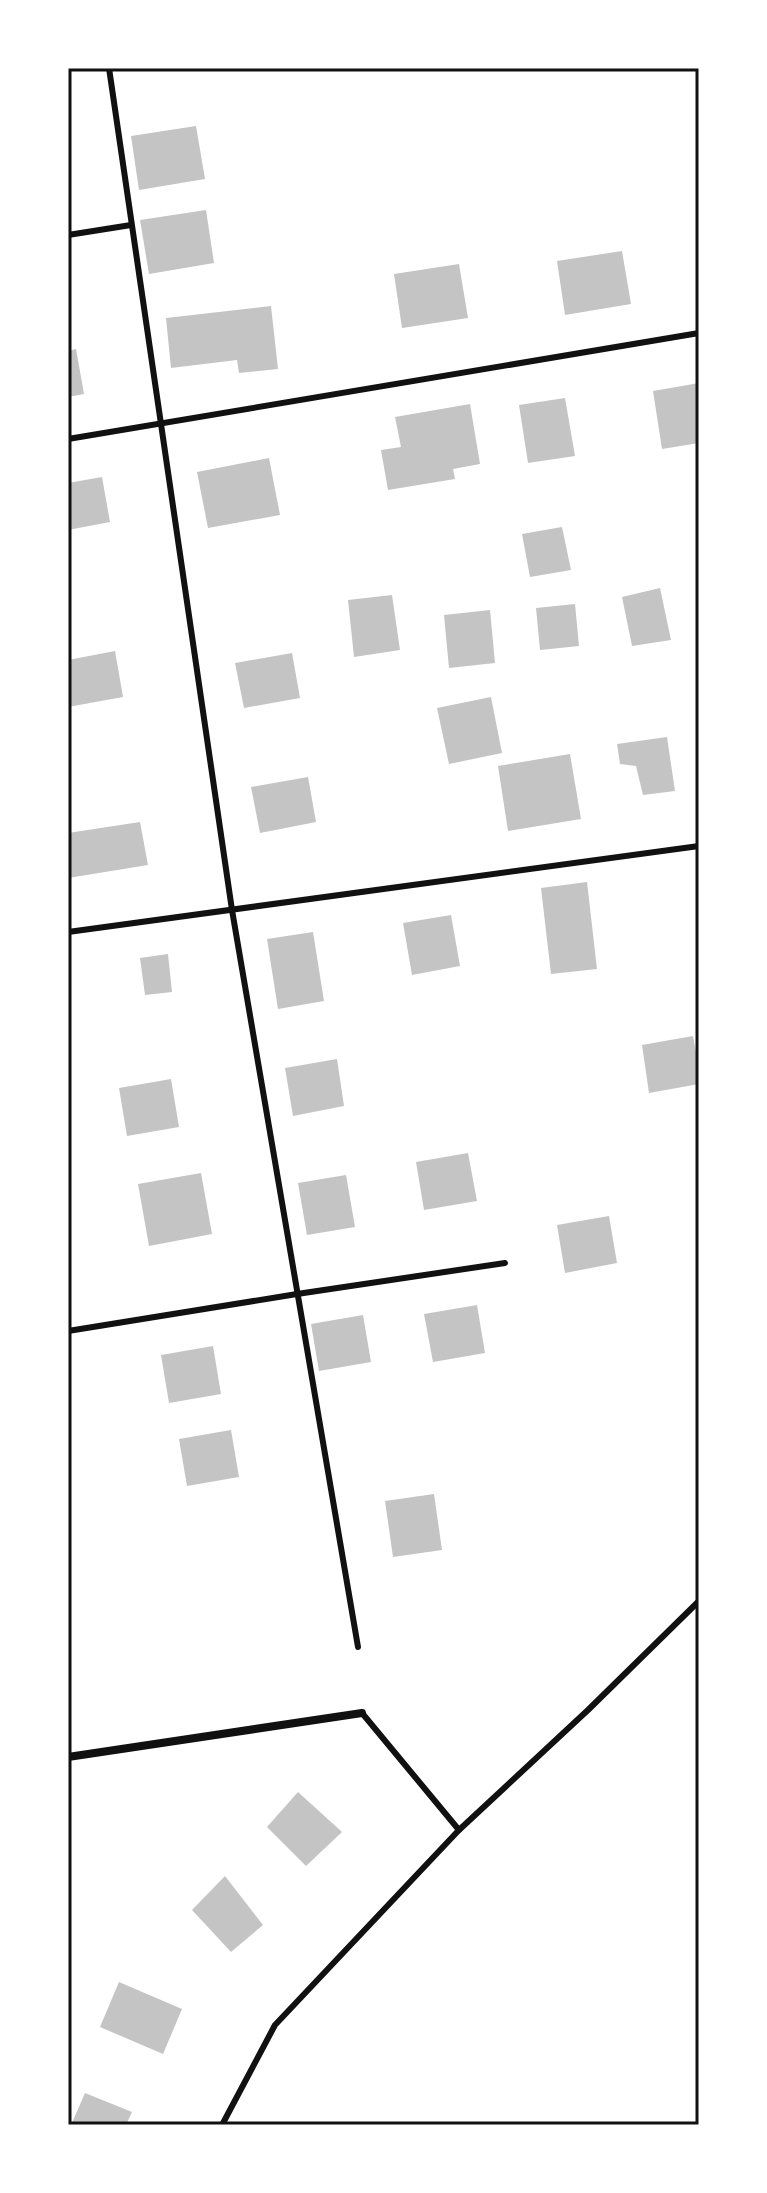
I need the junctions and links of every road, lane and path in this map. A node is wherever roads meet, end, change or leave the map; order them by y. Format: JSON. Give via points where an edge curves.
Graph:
{"nodes":[{"id":1,"x":109,"y":68,"type":"edge"},
{"id":2,"x":131,"y":225,"type":"junction"},
{"id":3,"x":68,"y":235,"type":"edge"},
{"id":4,"x":699,"y":333,"type":"edge"},
{"id":5,"x":161,"y":424,"type":"junction"},
{"id":6,"x":68,"y":439,"type":"edge"},
{"id":7,"x":699,"y":846,"type":"edge"},
{"id":8,"x":232,"y":910,"type":"junction"},
{"id":9,"x":68,"y":932,"type":"edge"},
{"id":10,"x":505,"y":1263,"type":"dead end"},
{"id":11,"x":297,"y":1294,"type":"junction"},
{"id":12,"x":68,"y":1331,"type":"edge"},
{"id":13,"x":699,"y":1601,"type":"edge"},
{"id":14,"x":358,"y":1647,"type":"dead end"},
{"id":15,"x":362,"y":1713,"type":"joint"},
{"id":16,"x":68,"y":1757,"type":"edge"},
{"id":17,"x":459,"y":1830,"type":"junction"},
{"id":18,"x":222,"y":2125,"type":"edge"}],
"edges":[{"from":1,"to":2,"type":"lane"},
{"from":2,"to":3,"type":"lane"},
{"from":2,"to":5,"type":"lane"},
{"from":4,"to":5,"type":"lane"},
{"from":5,"to":6,"type":"lane"},
{"from":5,"to":8,"type":"lane"},
{"from":7,"to":8,"type":"lane"},
{"from":8,"to":9,"type":"lane"},
{"from":8,"to":11,"type":"lane"},
{"from":10,"to":11,"type":"lane"},
{"from":11,"to":12,"type":"lane"},
{"from":11,"to":14,"type":"lane"},
{"from":13,"to":17,"type":"lane"},
{"from":15,"to":16,"type":"street"},
{"from":15,"to":17,"type":"lane"},
{"from":17,"to":18,"type":"lane","via":[[275,2025]]}]}
